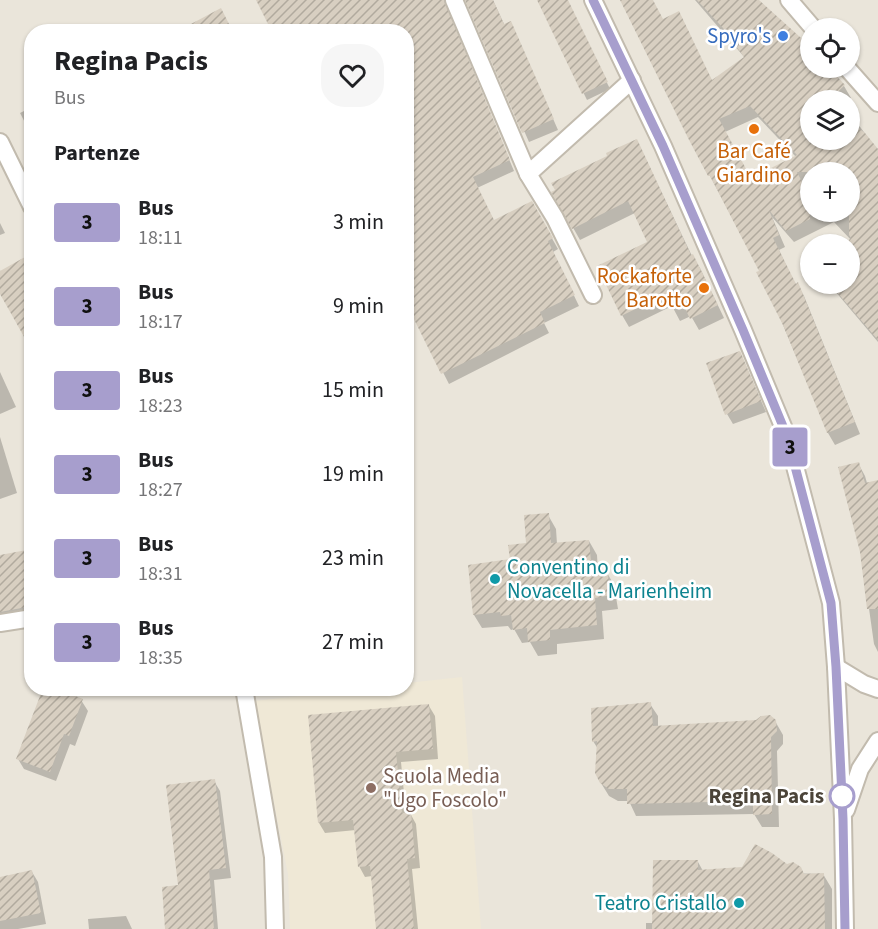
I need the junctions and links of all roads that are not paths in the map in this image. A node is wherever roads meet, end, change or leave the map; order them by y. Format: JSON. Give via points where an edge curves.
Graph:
{"nodes":[{"id":1,"x":454,"y":0,"type":"edge"},
{"id":2,"x":593,"y":0,"type":"edge"},
{"id":3,"x":789,"y":0,"type":"edge"},
{"id":4,"x":804,"y":18,"type":"edge"},
{"id":5,"x":856,"y":78,"type":"edge"},
{"id":6,"x":632,"y":80,"type":"junction"},
{"id":7,"x":878,"y":103,"type":"edge"},
{"id":8,"x":0,"y":142,"type":"edge"},
{"id":9,"x":528,"y":174,"type":"junction"},
{"id":10,"x":24,"y":191,"type":"edge"},
{"id":11,"x":593,"y":295,"type":"dead end"},
{"id":12,"x":24,"y":619,"type":"edge"},
{"id":13,"x":0,"y":623,"type":"edge"},
{"id":14,"x":836,"y":667,"type":"junction"},
{"id":15,"x":878,"y":689,"type":"edge"},
{"id":16,"x":245,"y":696,"type":"edge"},
{"id":17,"x":878,"y":741,"type":"edge"},
{"id":18,"x":843,"y":819,"type":"junction"},
{"id":19,"x":275,"y":929,"type":"edge"},
{"id":20,"x":845,"y":929,"type":"edge"}],
"edges":[{"from":1,"to":9,"type":"street"},
{"from":2,"to":6,"type":"street"},
{"from":3,"to":4,"type":"street"},
{"from":5,"to":7,"type":"street"},
{"from":6,"to":9,"type":"street"},
{"from":6,"to":14,"type":"street","via":[[787,436],[831,603]]},
{"from":8,"to":10,"type":"street"},
{"from":9,"to":11,"type":"street"},
{"from":12,"to":13,"type":"street"},
{"from":14,"to":15,"type":"street"},
{"from":14,"to":18,"type":"street"},
{"from":16,"to":19,"type":"street","via":[[273,857]]},
{"from":17,"to":18,"type":"street","via":[[860,769]]},
{"from":18,"to":20,"type":"street"}]}
